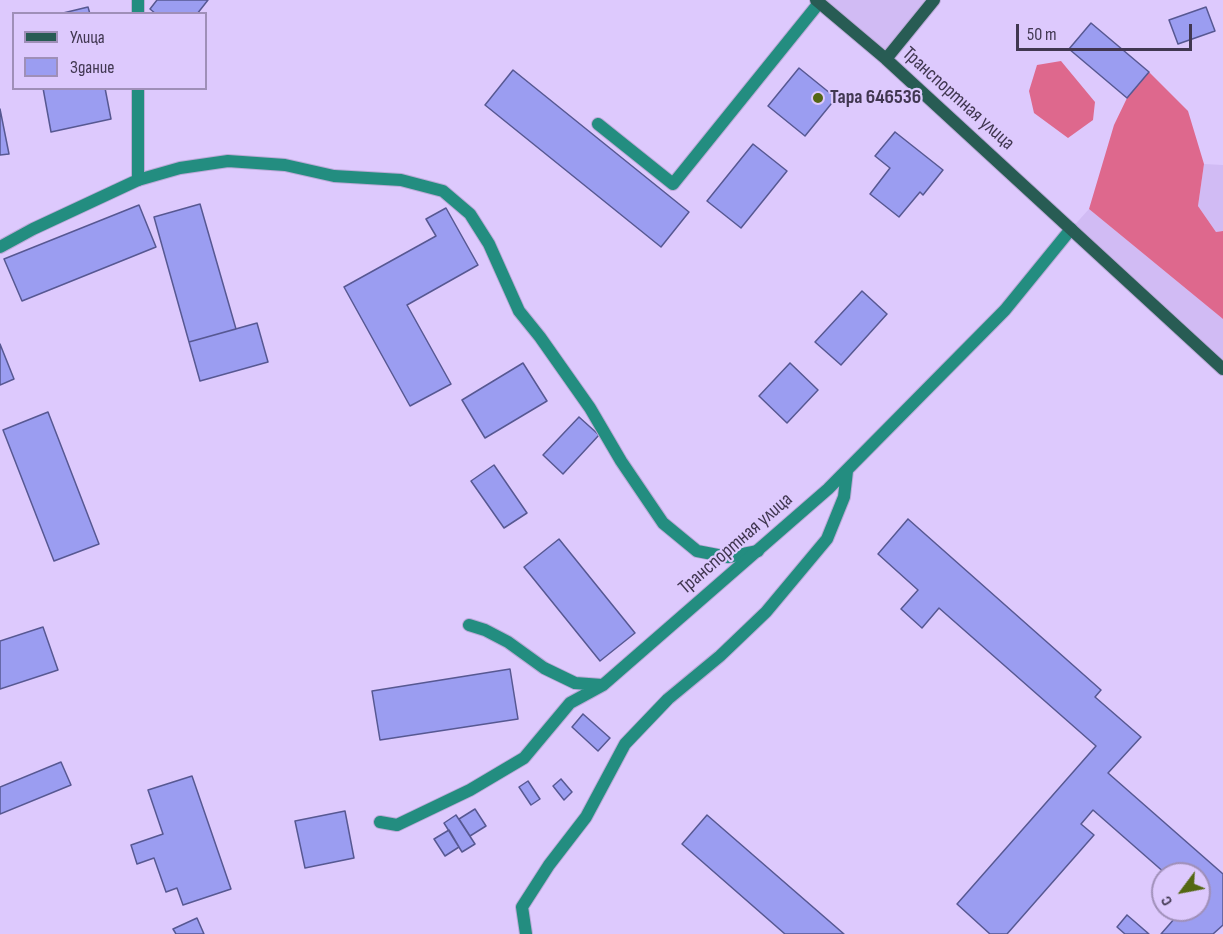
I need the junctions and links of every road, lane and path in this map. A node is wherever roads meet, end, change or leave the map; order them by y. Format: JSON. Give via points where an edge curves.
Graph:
{"nodes":[{"id":1,"x":934,"y":0,"type":"edge"},
{"id":2,"x":818,"y":2,"type":"edge"},
{"id":3,"x":886,"y":59,"type":"junction"},
{"id":4,"x":138,"y":90,"type":"edge"},
{"id":5,"x":598,"y":124,"type":"dead end"},
{"id":6,"x":138,"y":180,"type":"junction"},
{"id":7,"x":1071,"y":229,"type":"junction"},
{"id":8,"x":0,"y":247,"type":"edge"},
{"id":9,"x":1223,"y":369,"type":"edge"},
{"id":10,"x":847,"y":471,"type":"junction"},
{"id":11,"x":758,"y":551,"type":"junction"},
{"id":12,"x":469,"y":625,"type":"dead end"},
{"id":13,"x":603,"y":685,"type":"junction"},
{"id":14,"x":380,"y":822,"type":"dead end"},
{"id":15,"x":526,"y":934,"type":"edge"}],
"edges":[{"from":1,"to":3,"type":"main road"},
{"from":2,"to":3,"type":"main road","name":"Транспортная улица"},
{"from":2,"to":5,"type":"street","via":[[674,184]]},
{"from":3,"to":7,"type":"main road","name":"Транспортная улица"},
{"from":4,"to":6,"type":"street"},
{"from":6,"to":8,"type":"street"},
{"from":6,"to":11,"type":"street","via":[[180,168],[228,161],[285,165],[334,176],[401,180],[443,191],[470,214],[489,244],[519,311],[590,408],[663,523],[697,551],[728,557]]},
{"from":7,"to":9,"type":"main road","name":"Транспортная улица"},
{"from":7,"to":10,"type":"street","name":"Транспортная улица","via":[[1005,310]]},
{"from":10,"to":11,"type":"street","name":"Транспортная улица"},
{"from":10,"to":15,"type":"street","via":[[844,498],[827,538],[766,612],[668,699],[626,744],[586,817],[522,907]]},
{"from":11,"to":13,"type":"street","name":"Транспортная улица"},
{"from":12,"to":13,"type":"street","via":[[500,638],[544,668],[575,683]]},
{"from":13,"to":14,"type":"street","name":"Транспортная улица","via":[[570,703],[524,758],[470,790],[397,825]]}]}
